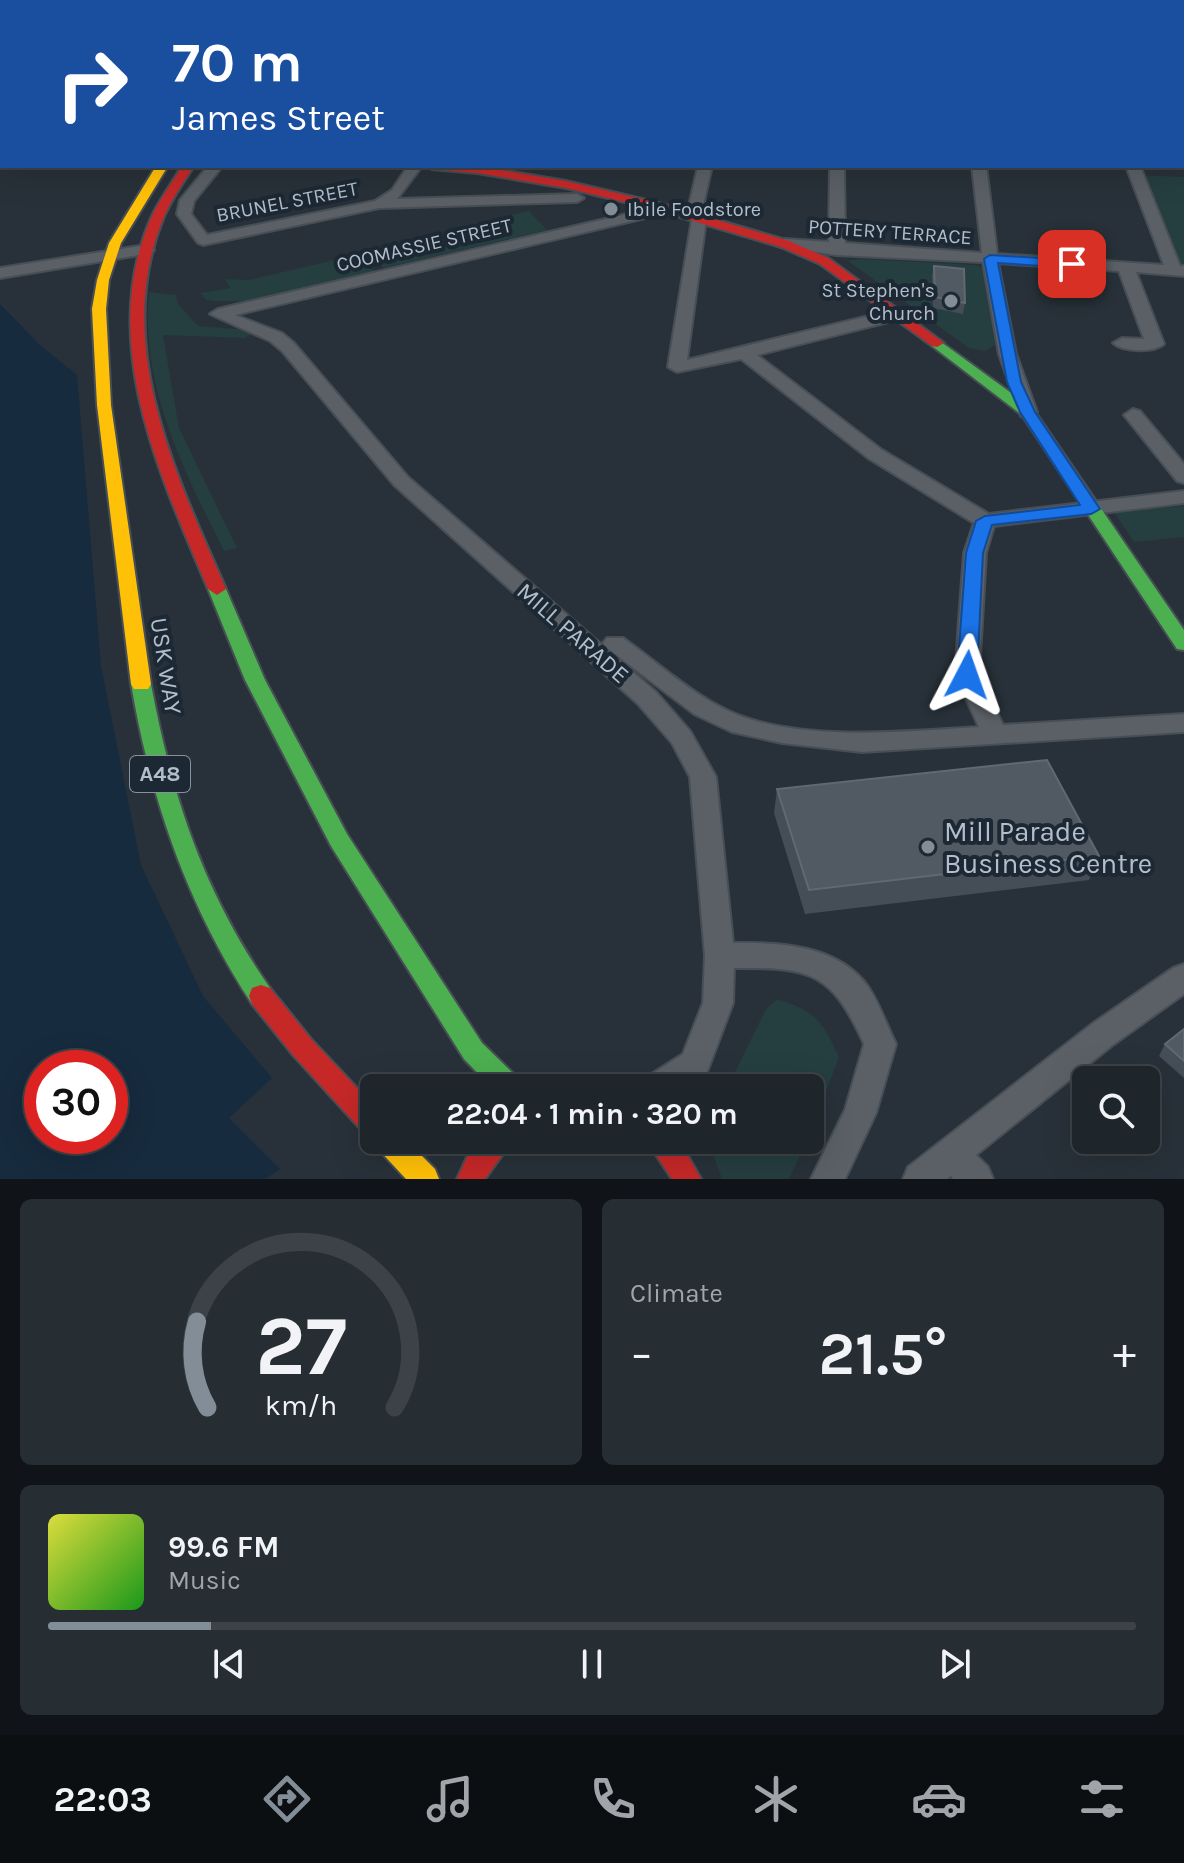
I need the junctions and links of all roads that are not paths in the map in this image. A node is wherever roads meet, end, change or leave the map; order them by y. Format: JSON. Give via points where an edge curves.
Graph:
{"nodes":[{"id":1,"x":161,"y":168,"type":"edge"},
{"id":2,"x":186,"y":168,"type":"edge"},
{"id":3,"x":214,"y":168,"type":"edge"},
{"id":4,"x":414,"y":168,"type":"edge"},
{"id":5,"x":470,"y":168,"type":"edge"},
{"id":6,"x":705,"y":168,"type":"edge"},
{"id":7,"x":837,"y":168,"type":"edge"},
{"id":8,"x":979,"y":168,"type":"edge"},
{"id":9,"x":1134,"y":168,"type":"edge"},
{"id":10,"x":577,"y":198,"type":"dead end"},
{"id":11,"x":379,"y":204,"type":"junction"},
{"id":12,"x":697,"y":214,"type":"junction"},
{"id":13,"x":640,"y":215,"type":"dead end"},
{"id":14,"x":785,"y":244,"type":"junction"},
{"id":15,"x":146,"y":250,"type":"junction"},
{"id":16,"x":837,"y":250,"type":"junction"},
{"id":17,"x":109,"y":254,"type":"junction"},
{"id":18,"x":990,"y":259,"type":"junction"},
{"id":19,"x":1126,"y":268,"type":"junction"},
{"id":20,"x":1179,"y":271,"type":"edge"},
{"id":21,"x":0,"y":273,"type":"edge"},
{"id":22,"x":218,"y":314,"type":"joint"},
{"id":23,"x":898,"y":314,"type":"junction"},
{"id":24,"x":1122,"y":343,"type":"dead end"},
{"id":25,"x":744,"y":353,"type":"junction"},
{"id":26,"x":1028,"y":412,"type":"junction"},
{"id":27,"x":1133,"y":415,"type":"dead end"},
{"id":28,"x":1184,"y":477,"type":"edge"},
{"id":29,"x":1184,"y":497,"type":"edge"},
{"id":30,"x":1091,"y":509,"type":"junction"},
{"id":31,"x":985,"y":521,"type":"junction"},
{"id":32,"x":615,"y":643,"type":"dead end"},
{"id":33,"x":1184,"y":644,"type":"edge"},
{"id":34,"x":1184,"y":723,"type":"edge"},
{"id":35,"x":995,"y":734,"type":"junction"},
{"id":36,"x":720,"y":956,"type":"junction"},
{"id":37,"x":1184,"y":977,"type":"edge"},
{"id":38,"x":496,"y":1074,"type":"edge"},
{"id":39,"x":692,"y":1074,"type":"edge"},
{"id":40,"x":360,"y":1111,"type":"edge"},
{"id":41,"x":952,"y":1153,"type":"junction"},
{"id":42,"x":401,"y":1154,"type":"edge"},
{"id":43,"x":488,"y":1154,"type":"edge"},
{"id":44,"x":425,"y":1179,"type":"edge"},
{"id":45,"x":471,"y":1179,"type":"edge"},
{"id":46,"x":828,"y":1179,"type":"edge"},
{"id":47,"x":920,"y":1179,"type":"edge"},
{"id":48,"x":976,"y":1179,"type":"edge"}],
"edges":[{"from":1,"to":17,"type":"main road","name":"USK WAY","number":"A48"},
{"from":2,"to":15,"type":"main road","via":[[169,191]]},
{"from":3,"to":11,"type":"street","name":"BRUNEL STREET","via":[[187,200],[184,214],[203,240]]},
{"from":4,"to":11,"type":"street","name":"BRUNEL STREET","via":[[397,193]]},
{"from":5,"to":12,"type":"main road","via":[[509,170]]},
{"from":6,"to":12,"type":"street"},
{"from":7,"to":16,"type":"street"},
{"from":8,"to":18,"type":"street"},
{"from":9,"to":20,"type":"street"},
{"from":10,"to":11,"type":"street","name":"BRUNEL STREET"},
{"from":12,"to":14,"type":"main road"},
{"from":12,"to":25,"type":"street","via":[[677,367]]},
{"from":13,"to":22,"type":"street","name":"COOMASSIE STREET"},
{"from":14,"to":16,"type":"street","name":"POTTERY TERRACE"},
{"from":14,"to":23,"type":"main road","via":[[824,261]]},
{"from":15,"to":17,"type":"street"},
{"from":15,"to":38,"type":"main road","via":[[136,300],[137,357],[148,413],[255,680],[339,840],[473,1051]]},
{"from":16,"to":18,"type":"street","name":"POTTERY TERRACE"},
{"from":17,"to":21,"type":"street"},
{"from":17,"to":40,"type":"main road","name":"USK WAY","number":"A48","via":[[98,362],[161,778],[203,899],[235,957],[268,1005]]},
{"from":18,"to":19,"type":"street","name":"POTTERY TERRACE"},
{"from":18,"to":26,"type":"street","via":[[1014,382]]},
{"from":19,"to":20,"type":"street","name":"POTTERY TERRACE"},
{"from":19,"to":24,"type":"street","via":[[1155,344]]},
{"from":22,"to":36,"type":"street","name":"MILL PARADE","via":[[288,347],[401,481],[647,698],[681,737],[703,777]]},
{"from":23,"to":25,"type":"street"},
{"from":23,"to":26,"type":"main road"},
{"from":25,"to":31,"type":"street","via":[[875,454]]},
{"from":26,"to":30,"type":"main road"},
{"from":27,"to":28,"type":"street"},
{"from":29,"to":30,"type":"street"},
{"from":30,"to":31,"type":"street"},
{"from":30,"to":33,"type":"main road"},
{"from":31,"to":35,"type":"street","via":[[975,553],[967,675]]},
{"from":32,"to":35,"type":"street","name":"MILL PARADE","via":[[703,708],[741,726],[862,743]]},
{"from":34,"to":35,"type":"street","name":"MILL PARADE"},
{"from":36,"to":39,"type":"street","name":"MILL PARADE","via":[[718,1003]]},
{"from":36,"to":46,"type":"street","via":[[782,955],[826,968],[855,993],[880,1044],[860,1113]]},
{"from":37,"to":41,"type":"street"},
{"from":41,"to":47,"type":"street"},
{"from":41,"to":48,"type":"street"},
{"from":42,"to":44,"type":"main road"},
{"from":43,"to":45,"type":"main road"}]}
